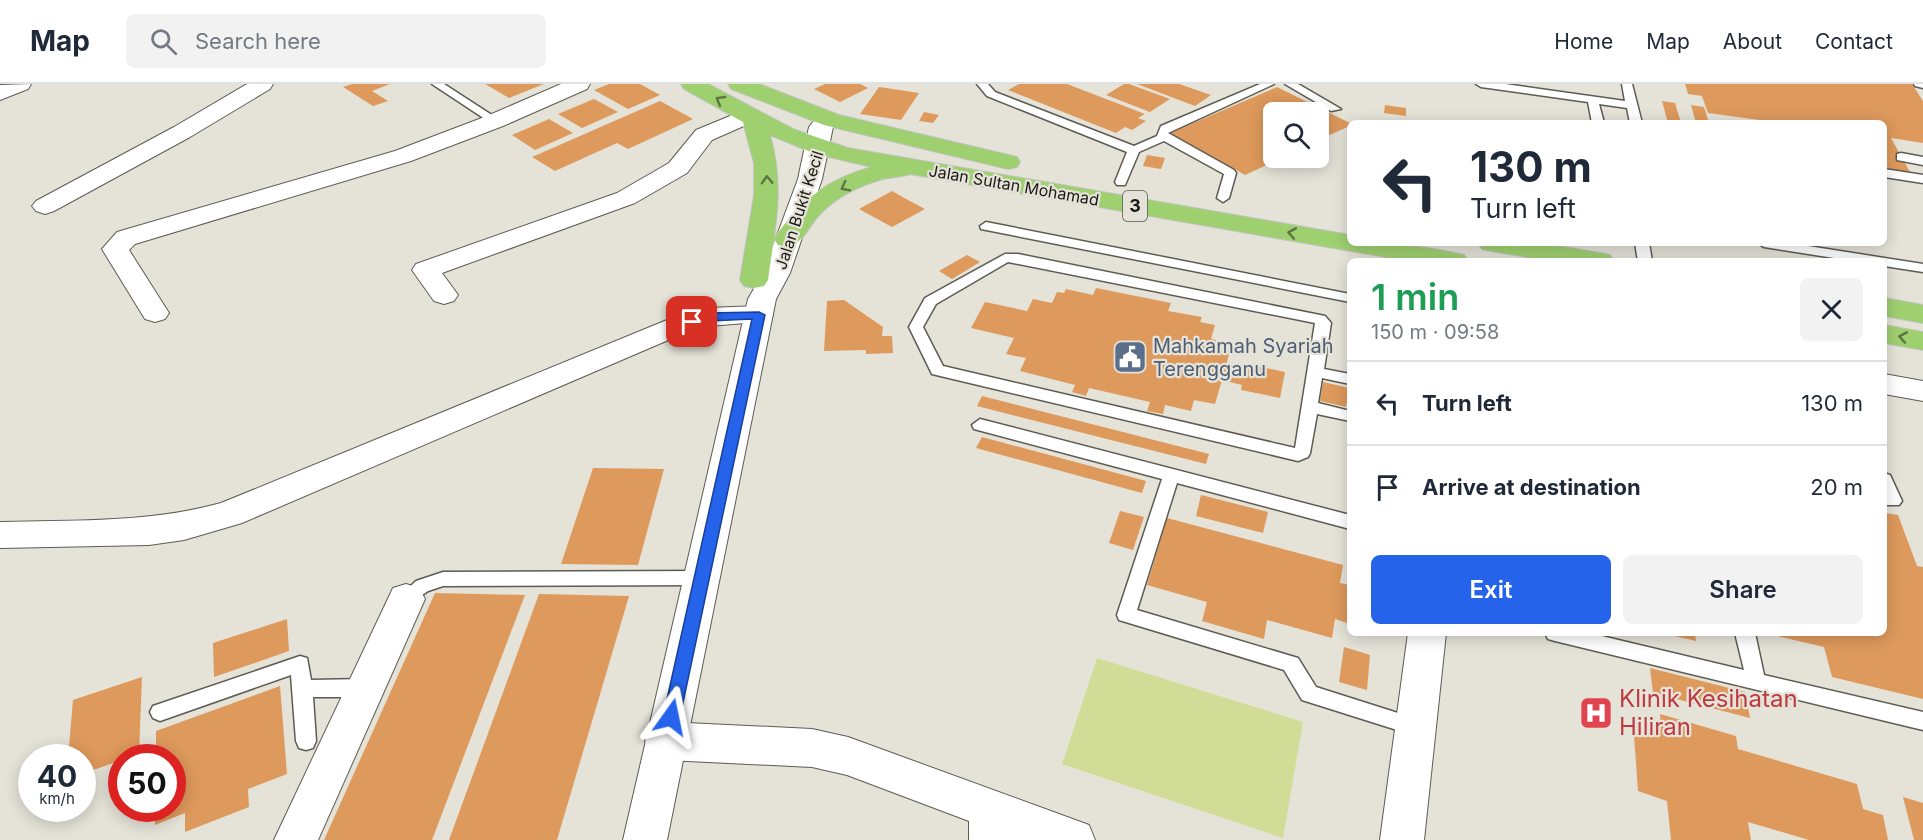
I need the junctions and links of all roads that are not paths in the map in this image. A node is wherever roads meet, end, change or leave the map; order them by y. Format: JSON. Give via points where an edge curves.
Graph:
{"nodes":[{"id":1,"x":20,"y":84,"type":"edge"},
{"id":2,"x":262,"y":84,"type":"edge"},
{"id":3,"x":437,"y":84,"type":"edge"},
{"id":4,"x":579,"y":84,"type":"edge"},
{"id":5,"x":692,"y":84,"type":"edge"},
{"id":6,"x":982,"y":84,"type":"edge"},
{"id":7,"x":1269,"y":84,"type":"edge"},
{"id":8,"x":1290,"y":84,"type":"edge"},
{"id":9,"x":1481,"y":84,"type":"edge"},
{"id":10,"x":1627,"y":84,"type":"edge"},
{"id":11,"x":745,"y":87,"type":"edge"},
{"id":12,"x":0,"y":93,"type":"edge"},
{"id":13,"x":1593,"y":100,"type":"junction"},
{"id":14,"x":1632,"y":105,"type":"junction"},
{"id":15,"x":1335,"y":109,"type":"dead end"},
{"id":16,"x":751,"y":118,"type":"junction"},
{"id":17,"x":1597,"y":120,"type":"edge"},
{"id":18,"x":1635,"y":120,"type":"edge"},
{"id":19,"x":495,"y":121,"type":"junction"},
{"id":20,"x":1164,"y":137,"type":"junction"},
{"id":21,"x":815,"y":139,"type":"junction"},
{"id":22,"x":1134,"y":150,"type":"junction"},
{"id":23,"x":1901,"y":157,"type":"dead end"},
{"id":24,"x":983,"y":158,"type":"junction"},
{"id":25,"x":1923,"y":161,"type":"edge"},
{"id":26,"x":921,"y":168,"type":"junction"},
{"id":27,"x":1887,"y":173,"type":"edge"},
{"id":28,"x":1923,"y":178,"type":"edge"},
{"id":29,"x":1121,"y":182,"type":"junction"},
{"id":30,"x":1223,"y":198,"type":"junction"},
{"id":31,"x":45,"y":206,"type":"dead end"},
{"id":32,"x":1347,"y":219,"type":"edge"},
{"id":33,"x":986,"y":226,"type":"dead end"},
{"id":34,"x":787,"y":239,"type":"junction"},
{"id":35,"x":1347,"y":242,"type":"edge"},
{"id":36,"x":1367,"y":246,"type":"edge"},
{"id":37,"x":1509,"y":246,"type":"edge"},
{"id":38,"x":1783,"y":246,"type":"edge"},
{"id":39,"x":1140,"y":256,"type":"junction"},
{"id":40,"x":1437,"y":258,"type":"edge"},
{"id":41,"x":1582,"y":258,"type":"edge"},
{"id":42,"x":1860,"y":258,"type":"edge"},
{"id":43,"x":1887,"y":262,"type":"edge"},
{"id":44,"x":1923,"y":268,"type":"edge"},
{"id":45,"x":1131,"y":281,"type":"junction"},
{"id":46,"x":444,"y":295,"type":"dead end"},
{"id":47,"x":1347,"y":297,"type":"edge"},
{"id":48,"x":758,"y":298,"type":"junction"},
{"id":49,"x":1887,"y":308,"type":"edge"},
{"id":50,"x":155,"y":313,"type":"dead end"},
{"id":51,"x":1923,"y":314,"type":"edge"},
{"id":52,"x":1887,"y":335,"type":"edge"},
{"id":53,"x":1923,"y":341,"type":"edge"},
{"id":54,"x":1316,"y":372,"type":"junction"},
{"id":55,"x":1347,"y":378,"type":"edge"},
{"id":56,"x":1887,"y":385,"type":"edge"},
{"id":57,"x":1923,"y":391,"type":"edge"},
{"id":58,"x":1310,"y":407,"type":"junction"},
{"id":59,"x":1347,"y":415,"type":"edge"},
{"id":60,"x":980,"y":425,"type":"dead end"},
{"id":61,"x":1171,"y":476,"type":"junction"},
{"id":62,"x":1887,"y":486,"type":"edge"},
{"id":63,"x":1893,"y":501,"type":"dead end"},
{"id":64,"x":1347,"y":521,"type":"edge"},
{"id":65,"x":0,"y":535,"type":"edge"},
{"id":66,"x":702,"y":578,"type":"junction"},
{"id":67,"x":406,"y":599,"type":"joint"},
{"id":68,"x":1427,"y":636,"type":"edge"},
{"id":69,"x":1568,"y":636,"type":"edge"},
{"id":70,"x":1746,"y":636,"type":"edge"},
{"id":71,"x":1756,"y":681,"type":"junction"},
{"id":72,"x":365,"y":688,"type":"junction"},
{"id":73,"x":302,"y":689,"type":"junction"},
{"id":74,"x":160,"y":712,"type":"dead end"},
{"id":75,"x":1923,"y":721,"type":"edge"},
{"id":76,"x":1416,"y":727,"type":"junction"},
{"id":77,"x":306,"y":741,"type":"dead end"},
{"id":78,"x":666,"y":741,"type":"junction"},
{"id":79,"x":990,"y":824,"type":"edge"},
{"id":80,"x":296,"y":840,"type":"edge"},
{"id":81,"x":645,"y":840,"type":"edge"},
{"id":82,"x":1073,"y":840,"type":"edge"},
{"id":83,"x":1402,"y":840,"type":"edge"}],
"edges":[{"from":1,"to":12,"type":"street"},
{"from":2,"to":31,"type":"street"},
{"from":3,"to":19,"type":"lane"},
{"from":4,"to":19,"type":"street"},
{"from":16,"to":5,"type":"highway","name":"Jalan Sultan Mohamad","number":"3","one_way":true},
{"from":6,"to":22,"type":"lane","via":[[990,94]]},
{"from":7,"to":20,"type":"lane","via":[[1165,128]]},
{"from":8,"to":15,"type":"lane"},
{"from":9,"to":13,"type":"lane"},
{"from":10,"to":14,"type":"lane"},
{"from":11,"to":21,"type":"highway","number":"3"},
{"from":11,"to":24,"type":"highway","name":"Jalan Sultan Mohamad","number":"3","via":[[832,120]]},
{"from":13,"to":14,"type":"lane"},
{"from":13,"to":17,"type":"lane"},
{"from":14,"to":18,"type":"lane"},
{"from":16,"to":21,"type":"highway","name":"Jalan Sultan Mohamad","number":"3"},
{"from":16,"to":46,"type":"street","via":[[704,135],[678,168],[626,198],[426,270]]},
{"from":48,"to":16,"type":"highway","one_way":true,"via":[[766,163]]},
{"from":19,"to":50,"type":"street","via":[[403,156],[126,238],[115,249]]},
{"from":20,"to":22,"type":"lane"},
{"from":20,"to":30,"type":"lane","via":[[1230,173]]},
{"from":21,"to":24,"type":"highway","number":"3","via":[[878,141]]},
{"from":21,"to":26,"type":"highway","name":"Jalan Sultan Mohamad","number":"3"},
{"from":21,"to":34,"type":"street","name":"Jalan Bukit Kecil"},
{"from":21,"to":48,"type":"street","name":"Jalan Bukit Kecil"},
{"from":22,"to":29,"type":"lane"},
{"from":23,"to":25,"type":"lane"},
{"from":24,"to":29,"type":"highway","name":"Jalan Sultan Mohamad","number":"3"},
{"from":26,"to":34,"type":"highway","one_way":true,"via":[[891,170],[843,186],[814,204]]},
{"from":35,"to":26,"type":"highway","name":"Jalan Sultan Mohamad","number":"3","one_way":true},
{"from":27,"to":28,"type":"lane"},
{"from":29,"to":30,"type":"highway","name":"Jalan Sultan Mohamad","number":"3"},
{"from":30,"to":32,"type":"highway","name":"Jalan Sultan Mohamad","number":"3"},
{"from":33,"to":39,"type":"lane"},
{"from":34,"to":48,"type":"street","name":"Jalan Bukit Kecil","via":[[777,276]]},
{"from":36,"to":40,"type":"highway","name":"Jalan Sultan Mohamad","number":"3"},
{"from":37,"to":41,"type":"highway"},
{"from":38,"to":42,"type":"lane"},
{"from":39,"to":45,"type":"lane"},
{"from":39,"to":47,"type":"lane"},
{"from":43,"to":44,"type":"lane"},
{"from":45,"to":54,"type":"lane","via":[[1320,319],[1324,323]]},
{"from":45,"to":58,"type":"lane","via":[[1005,258],[930,301],[916,327],[933,366],[941,372],[1298,455],[1302,453]]},
{"from":48,"to":65,"type":"street","via":[[677,327],[231,514],[149,532]]},
{"from":48,"to":66,"type":"street","name":"Jalan Bukit Kecil"},
{"from":49,"to":51,"type":"highway"},
{"from":53,"to":52,"type":"highway","one_way":true},
{"from":54,"to":55,"type":"lane"},
{"from":54,"to":58,"type":"lane"},
{"from":56,"to":57,"type":"street"},
{"from":58,"to":59,"type":"lane"},
{"from":60,"to":61,"type":"lane"},
{"from":61,"to":64,"type":"lane"},
{"from":61,"to":76,"type":"lane","via":[[1126,615],[1291,664],[1309,694]]},
{"from":62,"to":63,"type":"lane"},
{"from":66,"to":67,"type":"lane","via":[[443,579],[422,585]]},
{"from":66,"to":78,"type":"street","name":"Jalan Bukit Kecil"},
{"from":67,"to":72,"type":"street"},
{"from":68,"to":76,"type":"street"},
{"from":69,"to":71,"type":"lane"},
{"from":70,"to":71,"type":"lane"},
{"from":71,"to":75,"type":"lane"},
{"from":72,"to":73,"type":"lane"},
{"from":72,"to":80,"type":"street"},
{"from":73,"to":74,"type":"lane","via":[[300,664]]},
{"from":73,"to":77,"type":"lane"},
{"from":76,"to":83,"type":"street"},
{"from":78,"to":79,"type":"street","via":[[812,748],[848,756]]},
{"from":78,"to":81,"type":"street","name":"Jalan Bukit Kecil"},
{"from":79,"to":82,"type":"street"}]}
